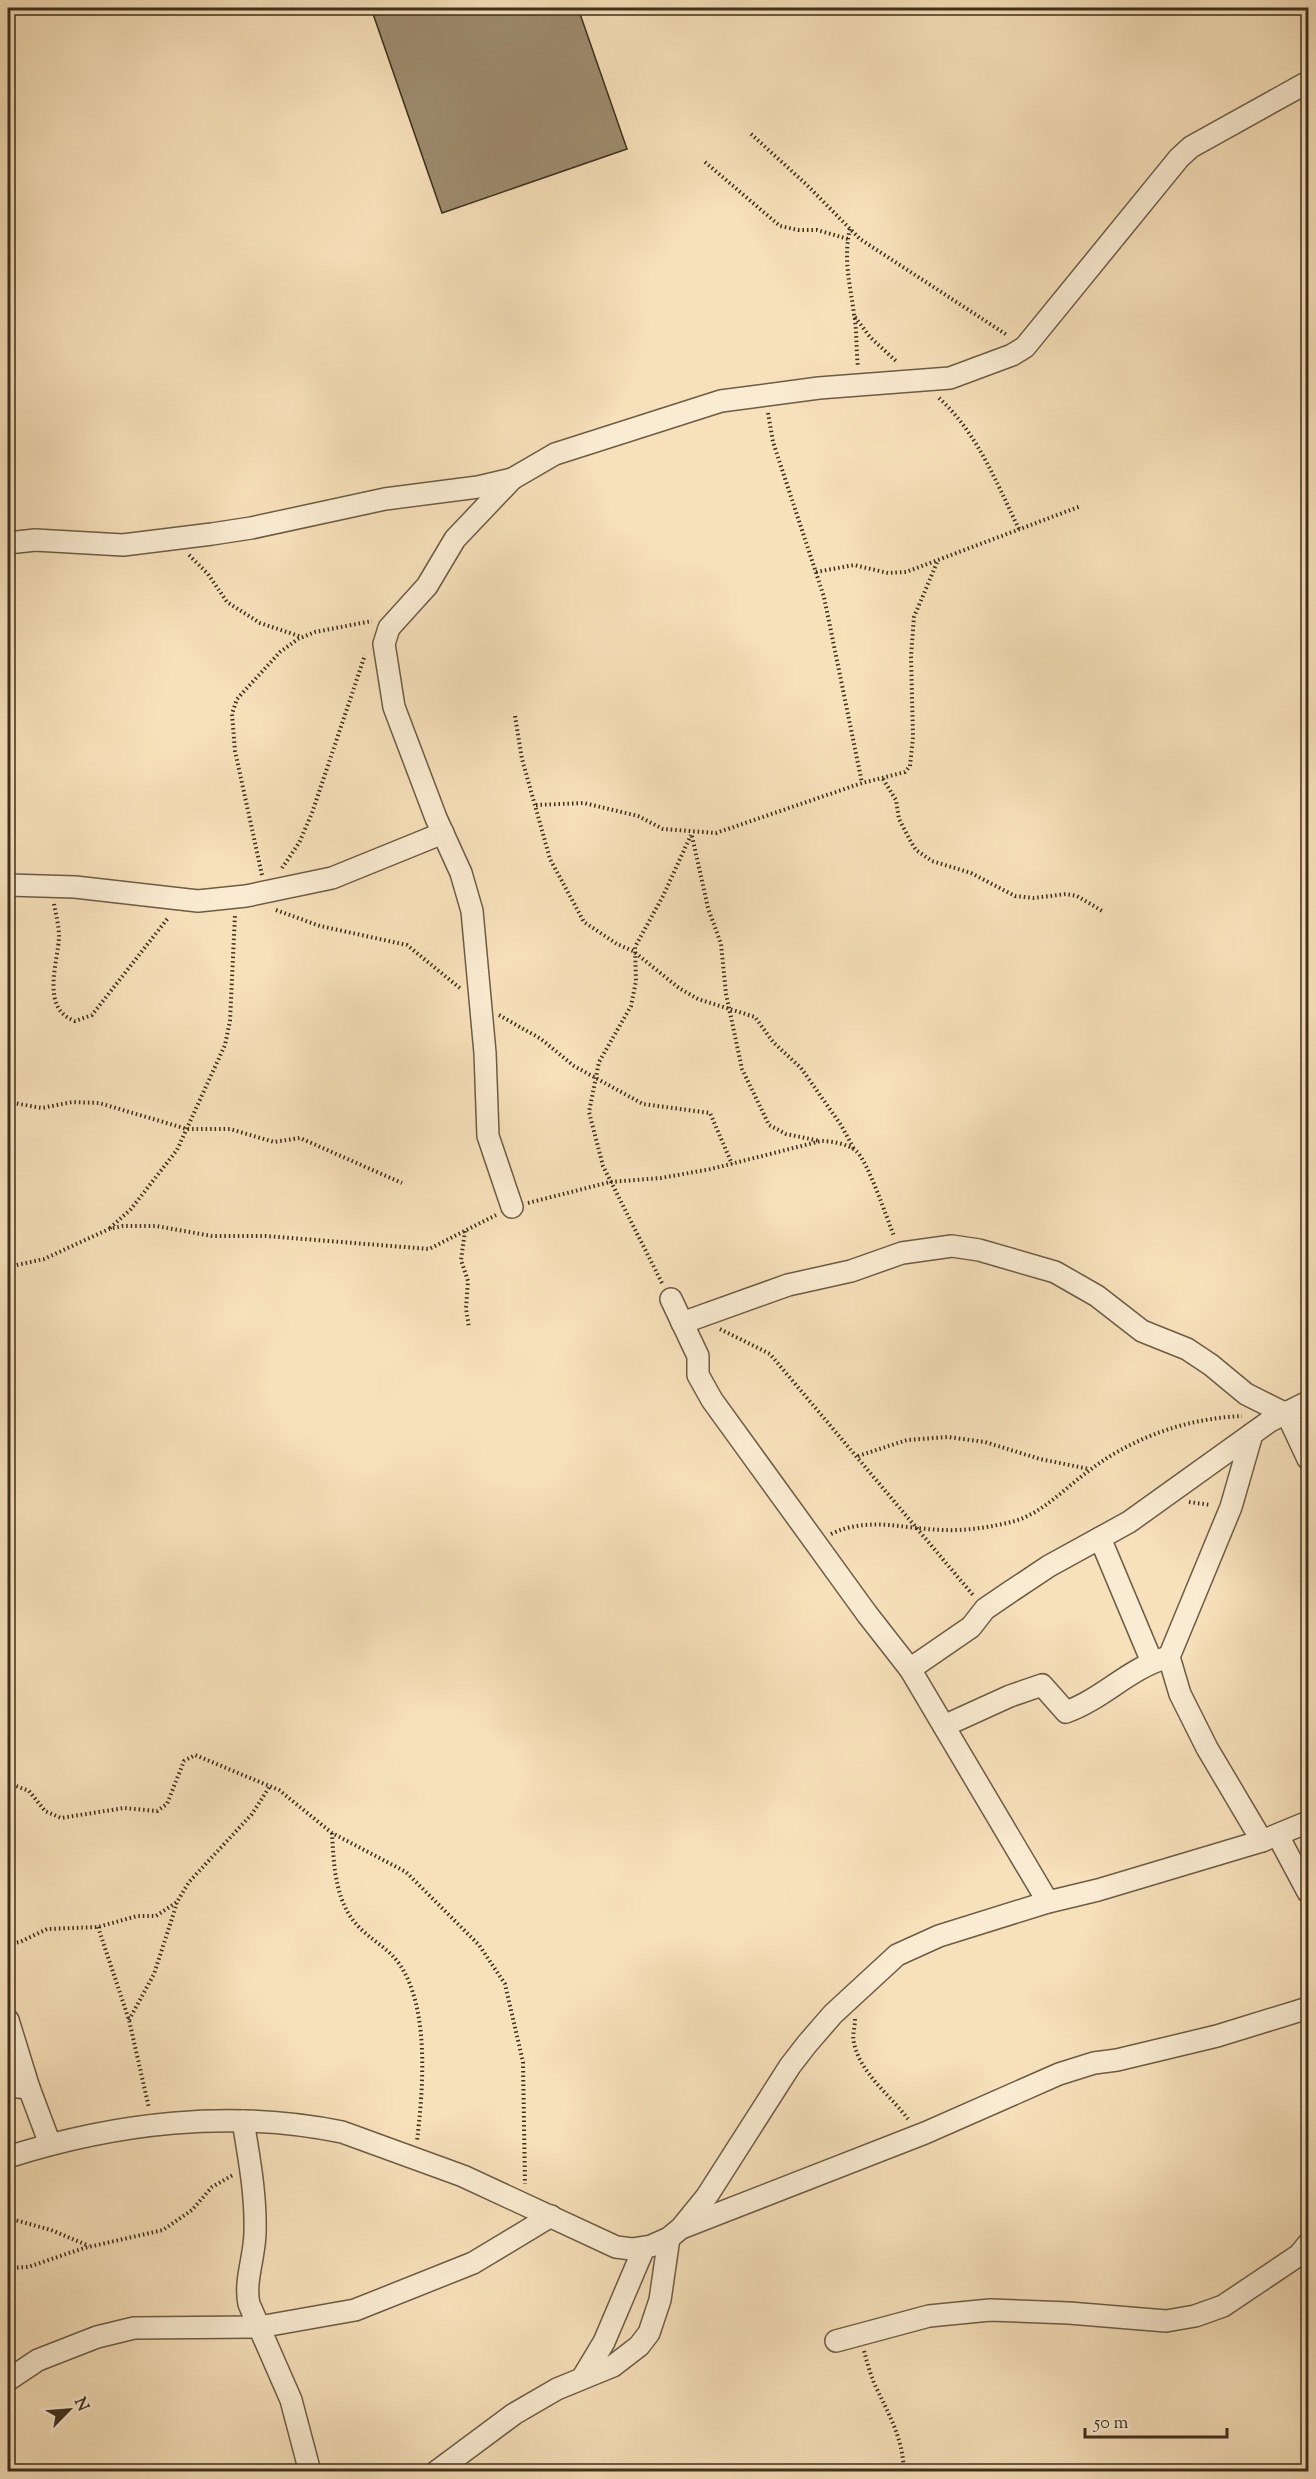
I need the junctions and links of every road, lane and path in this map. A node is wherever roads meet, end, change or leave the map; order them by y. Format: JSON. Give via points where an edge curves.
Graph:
{"nodes":[{"id":1,"x":1308,"y":82,"type":"edge"},
{"id":2,"x":751,"y":134,"type":"dead end"},
{"id":3,"x":705,"y":162,"type":"dead end"},
{"id":4,"x":850,"y":229,"type":"junction"},
{"id":5,"x":848,"y":239,"type":"junction"},
{"id":6,"x":855,"y":317,"type":"junction"},
{"id":7,"x":1025,"y":347,"type":"junction"},
{"id":8,"x":918,"y":380,"type":"junction"},
{"id":9,"x":860,"y":385,"type":"junction"},
{"id":10,"x":767,"y":394,"type":"junction"},
{"id":11,"x":512,"y":479,"type":"junction"},
{"id":12,"x":1081,"y":506,"type":"dead end"},
{"id":13,"x":1019,"y":529,"type":"junction"},
{"id":14,"x":166,"y":538,"type":"junction"},
{"id":15,"x":8,"y":543,"type":"edge"},
{"id":16,"x":938,"y":560,"type":"junction"},
{"id":17,"x":816,"y":573,"type":"junction"},
{"id":18,"x":401,"y":613,"type":"junction"},
{"id":19,"x":302,"y":637,"type":"junction"},
{"id":20,"x":366,"y":650,"type":"dead end"},
{"id":21,"x":515,"y":716,"type":"dead end"},
{"id":22,"x":883,"y":779,"type":"junction"},
{"id":23,"x":862,"y":783,"type":"junction"},
{"id":24,"x":536,"y":805,"type":"junction"},
{"id":25,"x":443,"y":833,"type":"junction"},
{"id":26,"x":691,"y":834,"type":"junction"},
{"id":27,"x":8,"y":885,"type":"edge"},
{"id":28,"x":51,"y":886,"type":"junction"},
{"id":29,"x":251,"y":895,"type":"junction"},
{"id":30,"x":193,"y":900,"type":"junction"},
{"id":31,"x":1104,"y":912,"type":"dead end"},
{"id":32,"x":633,"y":951,"type":"junction"},
{"id":33,"x":478,"y":1002,"type":"junction"},
{"id":34,"x":730,"y":1011,"type":"junction"},
{"id":35,"x":594,"y":1078,"type":"junction"},
{"id":36,"x":8,"y":1102,"type":"edge"},
{"id":37,"x":187,"y":1129,"type":"junction"},
{"id":38,"x":821,"y":1141,"type":"junction"},
{"id":39,"x":855,"y":1150,"type":"junction"},
{"id":40,"x":732,"y":1164,"type":"junction"},
{"id":41,"x":610,"y":1182,"type":"junction"},
{"id":42,"x":402,"y":1183,"type":"dead end"},
{"id":43,"x":512,"y":1207,"type":"junction"},
{"id":44,"x":110,"y":1228,"type":"junction"},
{"id":45,"x":465,"y":1231,"type":"junction"},
{"id":46,"x":902,"y":1253,"type":"junction"},
{"id":47,"x":8,"y":1267,"type":"edge"},
{"id":48,"x":671,"y":1299,"type":"joint"},
{"id":49,"x":689,"y":1320,"type":"junction"},
{"id":50,"x":469,"y":1328,"type":"dead end"},
{"id":51,"x":1308,"y":1402,"type":"edge"},
{"id":52,"x":1280,"y":1416,"type":"junction"},
{"id":53,"x":1252,"y":1434,"type":"junction"},
{"id":54,"x":858,"y":1456,"type":"junction"},
{"id":55,"x":1308,"y":1459,"type":"edge"},
{"id":56,"x":1090,"y":1469,"type":"junction"},
{"id":57,"x":1161,"y":1501,"type":"junction"},
{"id":58,"x":1231,"y":1507,"type":"junction"},
{"id":59,"x":916,"y":1528,"type":"junction"},
{"id":60,"x":1100,"y":1538,"type":"junction"},
{"id":61,"x":816,"y":1542,"type":"junction"},
{"id":62,"x":985,"y":1609,"type":"junction"},
{"id":63,"x":1161,"y":1659,"type":"junction"},
{"id":64,"x":910,"y":1669,"type":"junction"},
{"id":65,"x":944,"y":1726,"type":"junction"},
{"id":66,"x":8,"y":1783,"type":"edge"},
{"id":67,"x":270,"y":1786,"type":"junction"},
{"id":68,"x":1308,"y":1822,"type":"edge"},
{"id":69,"x":332,"y":1833,"type":"junction"},
{"id":70,"x":1270,"y":1838,"type":"junction"},
{"id":71,"x":1308,"y":1892,"type":"edge"},
{"id":72,"x":177,"y":1902,"type":"junction"},
{"id":73,"x":1048,"y":1902,"type":"junction"},
{"id":74,"x":98,"y":1927,"type":"junction"},
{"id":75,"x":8,"y":1944,"type":"edge"},
{"id":76,"x":850,"y":1998,"type":"junction"},
{"id":77,"x":1308,"y":2008,"type":"edge"},
{"id":78,"x":8,"y":2020,"type":"edge"},
{"id":79,"x":129,"y":2020,"type":"junction"},
{"id":80,"x":8,"y":2086,"type":"edge"},
{"id":81,"x":29,"y":2088,"type":"junction"},
{"id":82,"x":243,"y":2121,"type":"junction"},
{"id":83,"x":151,"y":2124,"type":"junction"},
{"id":84,"x":925,"y":2133,"type":"junction"},
{"id":85,"x":50,"y":2144,"type":"junction"},
{"id":86,"x":8,"y":2157,"type":"edge"},
{"id":87,"x":416,"y":2157,"type":"junction"},
{"id":88,"x":251,"y":2167,"type":"junction"},
{"id":89,"x":525,"y":2205,"type":"junction"},
{"id":90,"x":550,"y":2216,"type":"junction"},
{"id":91,"x":8,"y":2218,"type":"edge"},
{"id":92,"x":675,"y":2233,"type":"junction"},
{"id":93,"x":1308,"y":2244,"type":"edge"},
{"id":94,"x":92,"y":2247,"type":"junction"},
{"id":95,"x":644,"y":2248,"type":"junction"},
{"id":96,"x":8,"y":2268,"type":"edge"},
{"id":97,"x":259,"y":2327,"type":"junction"},
{"id":98,"x":860,"y":2336,"type":"junction"},
{"id":99,"x":836,"y":2341,"type":"dead end"},
{"id":100,"x":583,"y":2377,"type":"junction"},
{"id":101,"x":8,"y":2380,"type":"edge"},
{"id":102,"x":310,"y":2472,"type":"edge"},
{"id":103,"x":436,"y":2472,"type":"edge"},
{"id":104,"x":904,"y":2472,"type":"edge"}],
"edges":[{"from":1,"to":7,"type":"street","via":[[1191,147],[1179,158]]},
{"from":2,"to":4,"type":"path"},
{"from":3,"to":5,"type":"path","via":[[780,226],[817,230]]},
{"from":4,"to":5,"type":"path"},
{"from":4,"to":7,"type":"path","via":[[874,249]]},
{"from":5,"to":6,"type":"path","via":[[846,267]]},
{"from":6,"to":8,"type":"path","via":[[870,337]]},
{"from":6,"to":9,"type":"path"},
{"from":7,"to":8,"type":"street","via":[[968,373]]},
{"from":8,"to":9,"type":"street"},
{"from":8,"to":13,"type":"path","via":[[966,426]]},
{"from":9,"to":10,"type":"street"},
{"from":10,"to":11,"type":"street","via":[[721,401],[592,441],[555,454]]},
{"from":10,"to":17,"type":"path","via":[[773,442]]},
{"from":11,"to":14,"type":"street","via":[[366,502],[251,528]]},
{"from":11,"to":18,"type":"street","via":[[449,545],[427,586]]},
{"from":12,"to":13,"type":"path"},
{"from":13,"to":16,"type":"path"},
{"from":14,"to":15,"type":"street","via":[[123,545],[47,540]]},
{"from":14,"to":19,"type":"path","via":[[203,568],[227,602],[260,623]]},
{"from":16,"to":17,"type":"path","via":[[906,572],[888,573],[854,565]]},
{"from":16,"to":22,"type":"path","via":[[914,617],[910,766],[905,772]]},
{"from":17,"to":23,"type":"path","via":[[842,674]]},
{"from":18,"to":19,"type":"path"},
{"from":18,"to":25,"type":"street","via":[[385,638],[386,667],[397,715]]},
{"from":19,"to":29,"type":"path","via":[[280,652],[239,694],[234,706],[235,751],[262,867],[261,882]]},
{"from":20,"to":29,"type":"path","via":[[299,843]]},
{"from":21,"to":24,"type":"path","via":[[522,759]]},
{"from":22,"to":23,"type":"path"},
{"from":22,"to":31,"type":"path","via":[[896,800],[899,819],[911,842],[932,861],[971,873],[1015,896],[1066,894]]},
{"from":23,"to":26,"type":"path","via":[[732,830]]},
{"from":24,"to":26,"type":"path","via":[[584,803]]},
{"from":24,"to":32,"type":"path","via":[[550,859],[580,917],[593,929]]},
{"from":25,"to":29,"type":"street","via":[[332,878]]},
{"from":25,"to":33,"type":"street","via":[[472,911]]},
{"from":26,"to":32,"type":"path"},
{"from":26,"to":34,"type":"path","via":[[708,908],[721,944]]},
{"from":27,"to":28,"type":"street"},
{"from":28,"to":30,"type":"street"},
{"from":28,"to":30,"type":"path","via":[[59,937],[52,972],[54,993],[64,1014],[75,1021],[92,1015],[167,918]]},
{"from":29,"to":30,"type":"street"},
{"from":29,"to":33,"type":"path","via":[[320,926],[410,947]]},
{"from":29,"to":37,"type":"path","via":[[233,928],[228,1037]]},
{"from":32,"to":34,"type":"path","via":[[679,988]]},
{"from":32,"to":35,"type":"path","via":[[636,981],[631,1006]]},
{"from":33,"to":35,"type":"path","via":[[541,1039]]},
{"from":33,"to":43,"type":"street","via":[[488,1136]]},
{"from":34,"to":38,"type":"path","via":[[741,1069],[765,1120],[786,1134]]},
{"from":34,"to":39,"type":"path","via":[[755,1017],[773,1042],[801,1068]]},
{"from":35,"to":40,"type":"path","via":[[643,1104],[710,1113]]},
{"from":35,"to":41,"type":"path","via":[[589,1112]]},
{"from":36,"to":37,"type":"path","via":[[42,1108],[72,1102],[106,1104]]},
{"from":37,"to":42,"type":"path","via":[[230,1129],[274,1142],[300,1138]]},
{"from":37,"to":44,"type":"path","via":[[172,1157],[131,1209]]},
{"from":38,"to":39,"type":"path"},
{"from":38,"to":40,"type":"path"},
{"from":39,"to":46,"type":"path"},
{"from":40,"to":41,"type":"path","via":[[662,1178]]},
{"from":41,"to":43,"type":"path"},
{"from":41,"to":48,"type":"path"},
{"from":43,"to":45,"type":"path"},
{"from":44,"to":45,"type":"path","via":[[156,1226],[212,1236],[266,1236],[425,1249]]},
{"from":44,"to":47,"type":"path","via":[[44,1259]]},
{"from":45,"to":50,"type":"path","via":[[461,1260],[468,1281]]},
{"from":46,"to":49,"type":"street","via":[[860,1269],[788,1285]]},
{"from":46,"to":52,"type":"street","via":[[951,1246],[1020,1260],[1055,1272],[1097,1296],[1142,1331],[1187,1349]]},
{"from":48,"to":49,"type":"street"},
{"from":49,"to":54,"type":"path","via":[[770,1354]]},
{"from":49,"to":61,"type":"street","via":[[700,1380]]},
{"from":51,"to":52,"type":"street"},
{"from":52,"to":53,"type":"street"},
{"from":52,"to":55,"type":"street"},
{"from":52,"to":56,"type":"path","via":[[1234,1416],[1178,1426],[1113,1454]]},
{"from":53,"to":57,"type":"street"},
{"from":53,"to":58,"type":"street"},
{"from":54,"to":56,"type":"path","via":[[907,1440],[948,1437],[985,1442]]},
{"from":54,"to":59,"type":"path"},
{"from":56,"to":59,"type":"path","via":[[1048,1503],[1017,1520],[945,1530]]},
{"from":57,"to":58,"type":"path"},
{"from":57,"to":60,"type":"street"},
{"from":58,"to":63,"type":"street"},
{"from":59,"to":61,"type":"path","via":[[867,1523],[842,1528]]},
{"from":59,"to":62,"type":"path"},
{"from":60,"to":62,"type":"street"},
{"from":60,"to":63,"type":"street"},
{"from":61,"to":64,"type":"street"},
{"from":62,"to":64,"type":"street","via":[[971,1627]]},
{"from":63,"to":65,"type":"street","via":[[1066,1712],[1045,1686],[1039,1685]]},
{"from":63,"to":70,"type":"street","via":[[1207,1748]]},
{"from":64,"to":65,"type":"street"},
{"from":65,"to":73,"type":"street"},
{"from":66,"to":67,"type":"path","via":[[29,1791],[53,1816],[69,1819],[124,1808],[143,1812],[163,1809],[184,1761],[195,1755]]},
{"from":67,"to":69,"type":"path"},
{"from":67,"to":72,"type":"path","via":[[252,1814],[189,1882]]},
{"from":68,"to":70,"type":"street"},
{"from":69,"to":87,"type":"path","via":[[334,1875],[344,1906],[363,1931],[400,1965],[415,1996],[421,2062]]},
{"from":69,"to":89,"type":"path","via":[[413,1876],[462,1925],[501,1976],[523,2062]]},
{"from":70,"to":71,"type":"street"},
{"from":70,"to":73,"type":"street"},
{"from":72,"to":74,"type":"path","via":[[156,1916],[137,1916]]},
{"from":72,"to":79,"type":"path","via":[[154,1974]]},
{"from":73,"to":76,"type":"street","via":[[913,1947],[897,1955]]},
{"from":74,"to":75,"type":"path","via":[[47,1929]]},
{"from":74,"to":79,"type":"path"},
{"from":76,"to":84,"type":"path","via":[[855,2047],[880,2088]]},
{"from":76,"to":92,"type":"street","via":[[790,2066],[707,2196]]},
{"from":77,"to":84,"type":"street","via":[[1216,2036],[1059,2074]]},
{"from":78,"to":81,"type":"street"},
{"from":79,"to":83,"type":"path"},
{"from":80,"to":81,"type":"street"},
{"from":81,"to":85,"type":"street"},
{"from":82,"to":83,"type":"street"},
{"from":82,"to":87,"type":"street","via":[[342,2132]]},
{"from":82,"to":88,"type":"street"},
{"from":83,"to":85,"type":"street"},
{"from":84,"to":92,"type":"street"},
{"from":85,"to":86,"type":"street"},
{"from":87,"to":89,"type":"street"},
{"from":88,"to":94,"type":"path","via":[[212,2187],[192,2210],[169,2227]]},
{"from":88,"to":97,"type":"street","via":[[254,2251],[246,2288]]},
{"from":89,"to":90,"type":"street"},
{"from":90,"to":95,"type":"street","via":[[616,2247]]},
{"from":90,"to":97,"type":"street","via":[[473,2263],[380,2301],[354,2310]]},
{"from":91,"to":94,"type":"path"},
{"from":92,"to":95,"type":"street"},
{"from":92,"to":100,"type":"street","via":[[649,2333],[613,2366]]},
{"from":93,"to":98,"type":"street","via":[[1299,2255],[1223,2306],[1196,2316],[1166,2321],[990,2310],[929,2316]]},
{"from":94,"to":96,"type":"path","via":[[28,2267]]},
{"from":95,"to":100,"type":"street","via":[[604,2342]]},
{"from":97,"to":101,"type":"street","via":[[134,2328],[46,2357]]},
{"from":97,"to":102,"type":"street","via":[[291,2400]]},
{"from":98,"to":99,"type":"street"},
{"from":98,"to":104,"type":"path","via":[[873,2382],[890,2410],[904,2451]]},
{"from":100,"to":103,"type":"street","via":[[514,2414]]}]}
